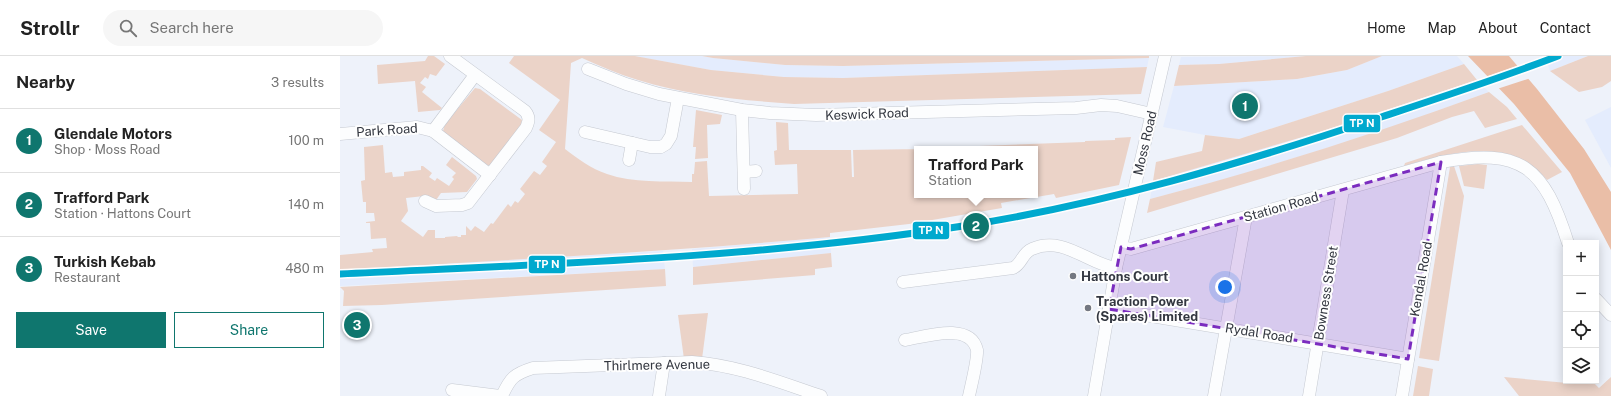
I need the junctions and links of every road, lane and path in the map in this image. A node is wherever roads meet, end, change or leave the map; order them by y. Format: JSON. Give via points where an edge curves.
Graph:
{"nodes":[{"id":1,"x":450,"y":56,"type":"edge"},
{"id":2,"x":1165,"y":56,"type":"edge"},
{"id":3,"x":588,"y":69,"type":"dead end"},
{"id":4,"x":475,"y":75,"type":"junction"},
{"id":5,"x":678,"y":98,"type":"junction"},
{"id":6,"x":742,"y":110,"type":"junction"},
{"id":7,"x":1152,"y":114,"type":"junction"},
{"id":8,"x":433,"y":131,"type":"junction"},
{"id":9,"x":585,"y":132,"type":"dead end"},
{"id":10,"x":340,"y":134,"type":"edge"},
{"id":11,"x":632,"y":143,"type":"junction"},
{"id":12,"x":629,"y":160,"type":"dead end"},
{"id":13,"x":1441,"y":162,"type":"junction"},
{"id":14,"x":490,"y":175,"type":"junction"},
{"id":15,"x":744,"y":189,"type":"dead end"},
{"id":16,"x":1343,"y":190,"type":"junction"},
{"id":17,"x":425,"y":201,"type":"dead end"},
{"id":18,"x":1246,"y":217,"type":"junction"},
{"id":19,"x":1567,"y":240,"type":"edge"},
{"id":20,"x":1121,"y":247,"type":"junction"},
{"id":21,"x":1116,"y":268,"type":"junction"},
{"id":22,"x":903,"y":282,"type":"dead end"},
{"id":23,"x":1599,"y":302,"type":"edge"},
{"id":24,"x":1109,"y":309,"type":"junction"},
{"id":25,"x":1611,"y":315,"type":"edge"},
{"id":26,"x":1225,"y":328,"type":"junction"},
{"id":27,"x":905,"y":340,"type":"dead end"},
{"id":28,"x":1318,"y":344,"type":"junction"},
{"id":29,"x":1408,"y":359,"type":"junction"},
{"id":30,"x":664,"y":363,"type":"junction"},
{"id":31,"x":452,"y":390,"type":"dead end"},
{"id":32,"x":501,"y":396,"type":"edge"},
{"id":33,"x":659,"y":396,"type":"edge"},
{"id":34,"x":822,"y":396,"type":"edge"},
{"id":35,"x":969,"y":396,"type":"edge"},
{"id":36,"x":1094,"y":396,"type":"edge"},
{"id":37,"x":1214,"y":396,"type":"edge"},
{"id":38,"x":1309,"y":396,"type":"edge"},
{"id":39,"x":1402,"y":396,"type":"edge"}],
"edges":[{"from":1,"to":4,"type":"street"},
{"from":2,"to":7,"type":"street","name":"Moss Road"},
{"from":3,"to":5,"type":"street","name":"Keswick Road","via":[[626,84]]},
{"from":4,"to":8,"type":"street","name":"Park Road"},
{"from":4,"to":14,"type":"street","via":[[529,117],[526,128]]},
{"from":5,"to":6,"type":"street","name":"Keswick Road"},
{"from":5,"to":11,"type":"street","via":[[671,136],[666,144],[656,148]]},
{"from":6,"to":7,"type":"street","name":"Keswick Road","via":[[816,115],[1110,105]]},
{"from":6,"to":15,"type":"street","via":[[750,171]]},
{"from":7,"to":20,"type":"street","name":"Moss Road"},
{"from":8,"to":10,"type":"street","name":"Park Road","via":[[417,127]]},
{"from":8,"to":14,"type":"street","name":"Park Road"},
{"from":9,"to":11,"type":"street"},
{"from":11,"to":12,"type":"street"},
{"from":13,"to":16,"type":"street","name":"Station Road"},
{"from":13,"to":19,"type":"street","name":"Station Road","via":[[1490,157],[1503,158],[1524,167],[1548,193],[1559,214]]},
{"from":13,"to":29,"type":"street","name":"Kendal Road"},
{"from":14,"to":17,"type":"street","via":[[466,204],[436,206]]},
{"from":16,"to":18,"type":"street","name":"Station Road"},
{"from":16,"to":28,"type":"street","name":"Bowness Street"},
{"from":18,"to":20,"type":"street","name":"Station Road","via":[[1131,249]]},
{"from":18,"to":26,"type":"street"},
{"from":20,"to":21,"type":"street","name":"Moss Road"},
{"from":21,"to":22,"type":"street","via":[[1102,265],[1072,250],[1044,246],[1024,254],[1017,267],[935,273]]},
{"from":21,"to":24,"type":"street","name":"Moss Road"},
{"from":23,"to":25,"type":"street"},
{"from":24,"to":26,"type":"street","name":"Rydal Road"},
{"from":24,"to":36,"type":"street","name":"Moss Road"},
{"from":26,"to":28,"type":"street","name":"Rydal Road"},
{"from":26,"to":37,"type":"street"},
{"from":27,"to":35,"type":"street","via":[[954,332],[966,335],[977,351]]},
{"from":28,"to":29,"type":"street","name":"Rydal Road"},
{"from":28,"to":38,"type":"street","name":"Bowness Street"},
{"from":29,"to":39,"type":"street","name":"Kendal Road"},
{"from":30,"to":32,"type":"street","name":"Thirlmere Avenue","via":[[533,368],[514,376]]},
{"from":30,"to":33,"type":"street"},
{"from":30,"to":34,"type":"street","name":"Thirlmere Avenue","via":[[711,363],[731,367]]},
{"from":31,"to":32,"type":"street"}]}
